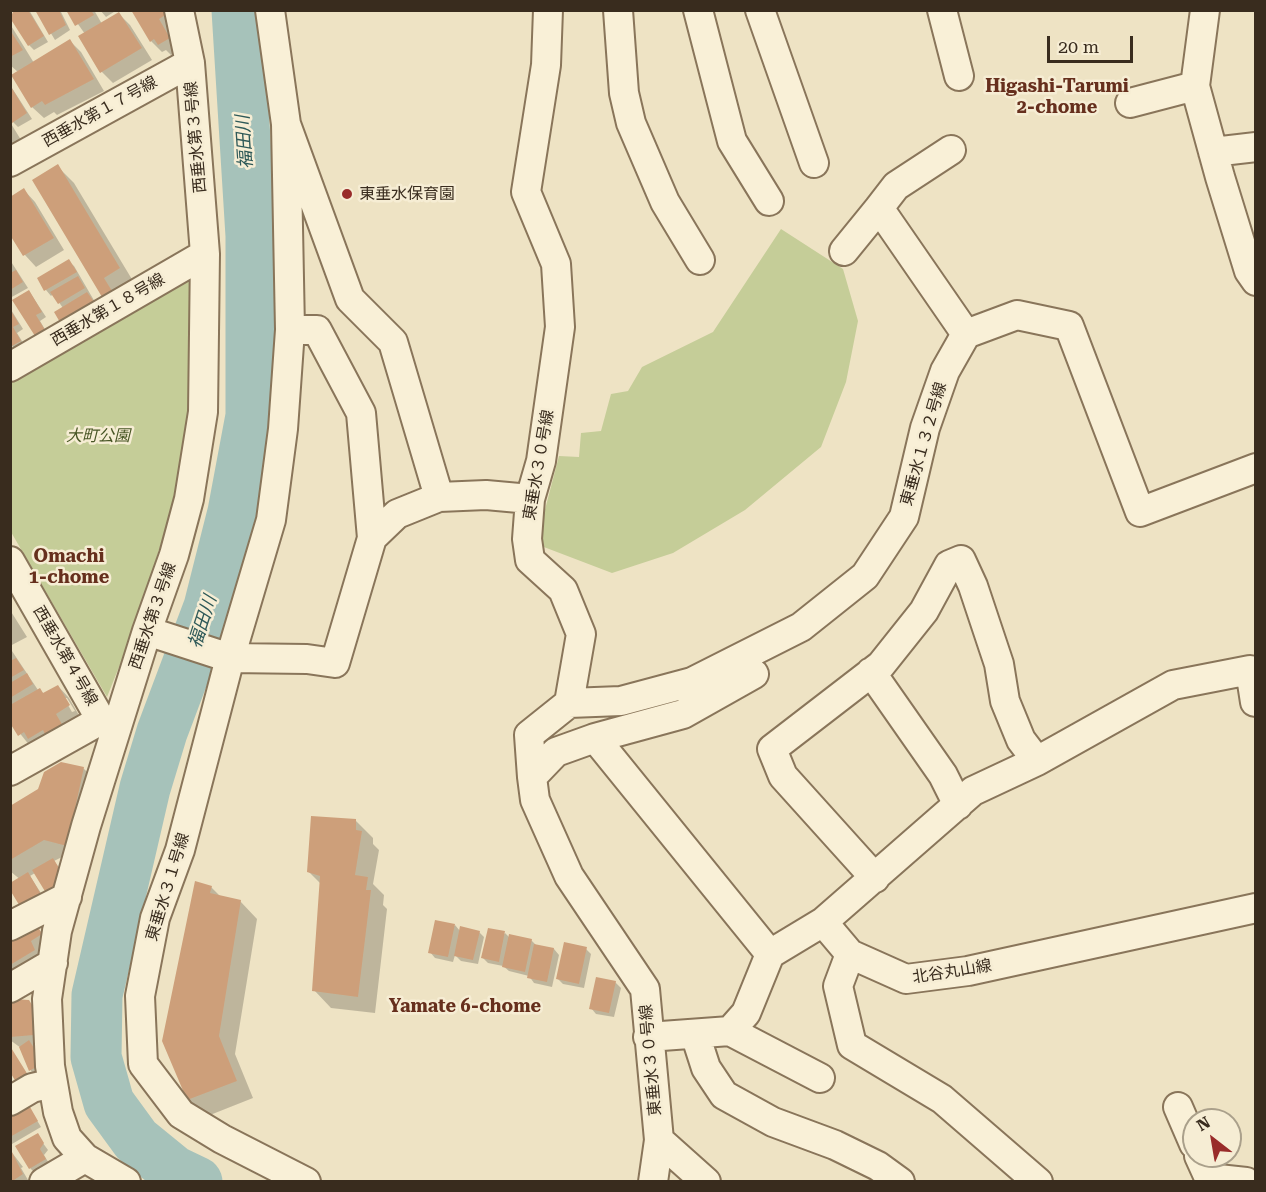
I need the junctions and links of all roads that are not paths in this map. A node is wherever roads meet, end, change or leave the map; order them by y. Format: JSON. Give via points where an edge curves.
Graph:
{"nodes":[{"id":1,"x":179,"y":10,"type":"edge"},
{"id":2,"x":270,"y":10,"type":"edge"},
{"id":3,"x":548,"y":10,"type":"edge"},
{"id":4,"x":618,"y":10,"type":"edge"},
{"id":5,"x":698,"y":10,"type":"edge"},
{"id":6,"x":760,"y":10,"type":"edge"},
{"id":7,"x":942,"y":10,"type":"edge"},
{"id":8,"x":1205,"y":10,"type":"edge"},
{"id":9,"x":190,"y":63,"type":"junction"},
{"id":10,"x":959,"y":76,"type":"dead end"},
{"id":11,"x":1195,"y":86,"type":"junction"},
{"id":12,"x":1130,"y":103,"type":"dead end"},
{"id":13,"x":286,"y":124,"type":"junction"},
{"id":14,"x":1256,"y":147,"type":"edge"},
{"id":15,"x":951,"y":150,"type":"dead end"},
{"id":16,"x":1213,"y":152,"type":"junction"},
{"id":17,"x":10,"y":162,"type":"edge"},
{"id":18,"x":814,"y":163,"type":"dead end"},
{"id":19,"x":769,"y":201,"type":"dead end"},
{"id":20,"x":879,"y":208,"type":"junction"},
{"id":21,"x":844,"y":251,"type":"dead end"},
{"id":22,"x":205,"y":254,"type":"junction"},
{"id":23,"x":700,"y":260,"type":"dead end"},
{"id":24,"x":1256,"y":281,"type":"edge"},
{"id":25,"x":290,"y":330,"type":"junction"},
{"id":26,"x":966,"y":334,"type":"junction"},
{"id":27,"x":10,"y":367,"type":"edge"},
{"id":28,"x":1256,"y":468,"type":"edge"},
{"id":29,"x":439,"y":497,"type":"junction"},
{"id":30,"x":531,"y":499,"type":"junction"},
{"id":31,"x":372,"y":538,"type":"junction"},
{"id":32,"x":12,"y":566,"type":"edge"},
{"id":33,"x":147,"y":631,"type":"junction"},
{"id":34,"x":230,"y":658,"type":"junction"},
{"id":35,"x":871,"y":672,"type":"junction"},
{"id":36,"x":754,"y":674,"type":"dead end"},
{"id":37,"x":1255,"y":702,"type":"edge"},
{"id":38,"x":569,"y":704,"type":"junction"},
{"id":39,"x":109,"y":722,"type":"junction"},
{"id":40,"x":595,"y":738,"type":"junction"},
{"id":41,"x":1037,"y":761,"type":"junction"},
{"id":42,"x":10,"y":771,"type":"edge"},
{"id":43,"x":532,"y":777,"type":"junction"},
{"id":44,"x":958,"y":804,"type":"junction"},
{"id":45,"x":875,"y":878,"type":"junction"},
{"id":46,"x":67,"y":897,"type":"junction"},
{"id":47,"x":1256,"y":908,"type":"edge"},
{"id":48,"x":824,"y":922,"type":"junction"},
{"id":49,"x":10,"y":926,"type":"edge"},
{"id":50,"x":770,"y":954,"type":"junction"},
{"id":51,"x":850,"y":954,"type":"junction"},
{"id":52,"x":53,"y":963,"type":"junction"},
{"id":53,"x":10,"y":988,"type":"edge"},
{"id":54,"x":730,"y":1031,"type":"junction"},
{"id":55,"x":694,"y":1034,"type":"junction"},
{"id":56,"x":648,"y":1037,"type":"junction"},
{"id":57,"x":820,"y":1078,"type":"dead end"},
{"id":58,"x":53,"y":1083,"type":"junction"},
{"id":59,"x":10,"y":1101,"type":"edge"},
{"id":60,"x":1178,"y":1107,"type":"dead end"},
{"id":61,"x":1182,"y":1116,"type":"edge"},
{"id":62,"x":659,"y":1140,"type":"junction"},
{"id":63,"x":85,"y":1158,"type":"junction"},
{"id":64,"x":1205,"y":1172,"type":"edge"},
{"id":65,"x":44,"y":1182,"type":"edge"},
{"id":66,"x":126,"y":1182,"type":"edge"},
{"id":67,"x":306,"y":1182,"type":"edge"},
{"id":68,"x":653,"y":1182,"type":"edge"},
{"id":69,"x":706,"y":1182,"type":"edge"},
{"id":70,"x":900,"y":1182,"type":"edge"},
{"id":71,"x":1038,"y":1182,"type":"edge"},
{"id":72,"x":1246,"y":1182,"type":"edge"}],
"edges":[{"from":1,"to":9,"type":"street","name":"西垂水第３号線"},
{"from":2,"to":13,"type":"street"},
{"from":3,"to":30,"type":"street","name":"東垂水３０号線","via":[[546,65],[526,192],[556,264],[560,327],[541,461]]},
{"from":4,"to":23,"type":"street","via":[[624,93],[631,123],[665,202]]},
{"from":5,"to":19,"type":"street","via":[[732,141]]},
{"from":6,"to":18,"type":"street"},
{"from":7,"to":10,"type":"street"},
{"from":8,"to":11,"type":"street"},
{"from":9,"to":17,"type":"street","name":"西垂水第１７号線"},
{"from":9,"to":22,"type":"street","name":"西垂水第３号線"},
{"from":11,"to":12,"type":"street"},
{"from":11,"to":16,"type":"street"},
{"from":13,"to":25,"type":"street","name":"東垂水３１号線"},
{"from":13,"to":29,"type":"street","via":[[350,299],[393,342]]},
{"from":14,"to":16,"type":"street"},
{"from":15,"to":20,"type":"street","via":[[896,186]]},
{"from":16,"to":24,"type":"street","via":[[1249,271]]},
{"from":20,"to":21,"type":"street"},
{"from":20,"to":26,"type":"street"},
{"from":22,"to":27,"type":"street","name":"西垂水第１８号線"},
{"from":22,"to":33,"type":"street","name":"西垂水第３号線","via":[[203,412],[189,499]]},
{"from":25,"to":31,"type":"street","via":[[317,330],[361,413]]},
{"from":25,"to":34,"type":"street","name":"東垂水３１号線","via":[[271,520]]},
{"from":26,"to":28,"type":"street","via":[[1017,315],[1069,326],[1140,512]]},
{"from":26,"to":38,"type":"street","name":"東垂水１３２号線","via":[[945,371],[928,418],[904,517],[865,576],[801,627],[692,682],[621,701]]},
{"from":29,"to":30,"type":"street","via":[[486,495]]},
{"from":29,"to":31,"type":"street","via":[[397,514]]},
{"from":30,"to":38,"type":"street","name":"東垂水３０号線","via":[[527,539],[530,560],[563,590],[581,634]]},
{"from":31,"to":34,"type":"street","via":[[335,663]]},
{"from":32,"to":39,"type":"street","name":"西垂水第４号線"},
{"from":33,"to":34,"type":"street"},
{"from":33,"to":39,"type":"street","name":"西垂水第３号線"},
{"from":34,"to":67,"type":"street","name":"東垂水３１号線","via":[[180,850],[155,918],[140,996],[142,1064],[181,1114]]},
{"from":35,"to":41,"type":"street","via":[[881,665],[924,610],[949,565],[961,560],[999,664],[1005,701],[1021,740]]},
{"from":35,"to":44,"type":"street","via":[[943,775]]},
{"from":35,"to":45,"type":"street","via":[[772,749],[783,776]]},
{"from":36,"to":40,"type":"street","via":[[683,714]]},
{"from":37,"to":41,"type":"street","via":[[1250,670],[1173,685]]},
{"from":38,"to":43,"type":"street","name":"東垂水３０号線","via":[[529,735]]},
{"from":39,"to":42,"type":"street"},
{"from":39,"to":46,"type":"street","name":"西垂水第３号線"},
{"from":40,"to":43,"type":"street","via":[[556,752]]},
{"from":40,"to":50,"type":"street"},
{"from":41,"to":44,"type":"street","via":[[973,791]]},
{"from":43,"to":56,"type":"street","name":"東垂水３０号線","via":[[535,800],[568,876],[645,989]]},
{"from":44,"to":45,"type":"street"},
{"from":45,"to":48,"type":"street"},
{"from":46,"to":49,"type":"street"},
{"from":46,"to":52,"type":"street","name":"西垂水第３号線"},
{"from":47,"to":51,"type":"street","name":"北谷丸山線","via":[[968,971],[906,980]]},
{"from":48,"to":50,"type":"street"},
{"from":48,"to":51,"type":"street","name":"北谷丸山線"},
{"from":50,"to":54,"type":"street","via":[[746,1013]]},
{"from":51,"to":71,"type":"street","via":[[838,986],[852,1045],[942,1099]]},
{"from":52,"to":53,"type":"street"},
{"from":52,"to":58,"type":"street","name":"西垂水第３号線","via":[[47,999]]},
{"from":54,"to":55,"type":"street"},
{"from":54,"to":57,"type":"street"},
{"from":55,"to":56,"type":"street"},
{"from":55,"to":70,"type":"street","via":[[706,1068],[724,1095],[773,1122],[878,1166]]},
{"from":56,"to":62,"type":"street","name":"東垂水３０号線"},
{"from":58,"to":59,"type":"street","via":[[32,1088]]},
{"from":58,"to":63,"type":"street","name":"西垂水第３号線","via":[[67,1138]]},
{"from":60,"to":61,"type":"street"},
{"from":62,"to":68,"type":"street","name":"東垂水３０号線"},
{"from":62,"to":69,"type":"street"},
{"from":63,"to":65,"type":"street"},
{"from":63,"to":66,"type":"street","name":"西垂水第３号線"},
{"from":64,"to":72,"type":"street"}]}
